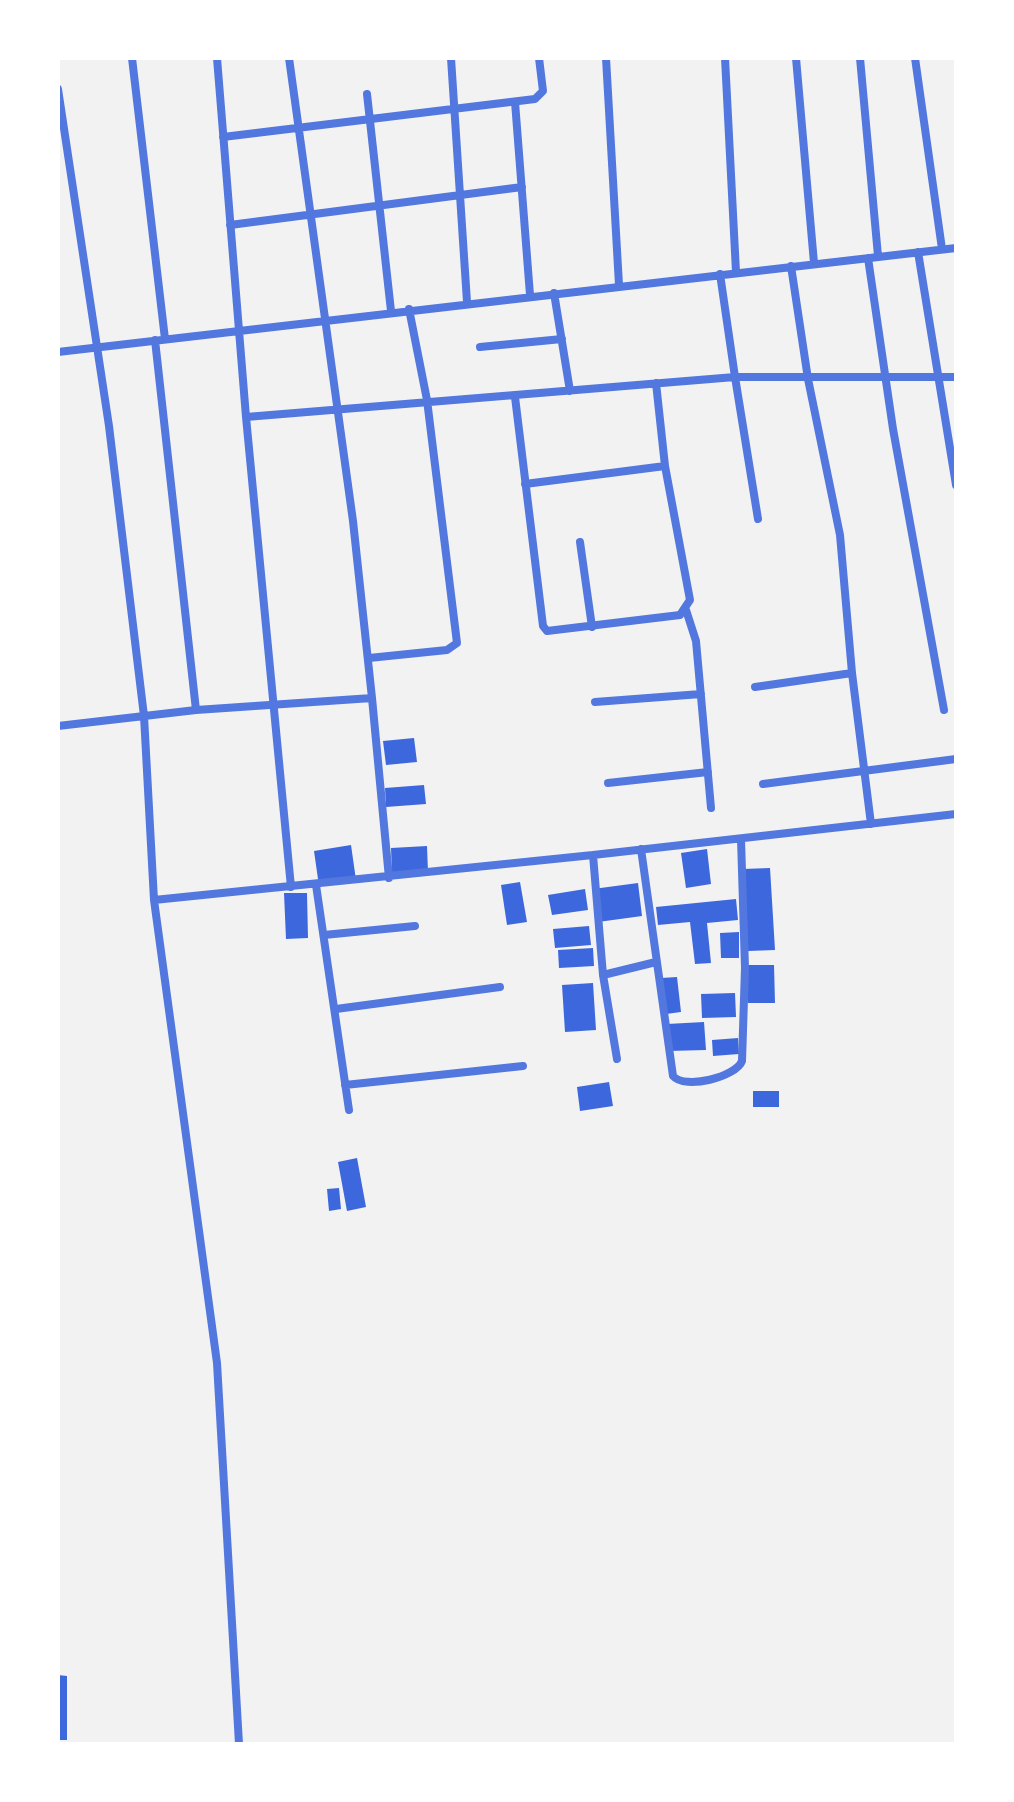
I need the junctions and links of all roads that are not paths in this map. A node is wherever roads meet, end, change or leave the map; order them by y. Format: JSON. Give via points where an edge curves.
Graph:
{"nodes":[{"id":1,"x":132,"y":58,"type":"edge"},
{"id":2,"x":217,"y":58,"type":"edge"},
{"id":3,"x":289,"y":58,"type":"edge"},
{"id":4,"x":451,"y":58,"type":"edge"},
{"id":5,"x":539,"y":58,"type":"edge"},
{"id":6,"x":606,"y":58,"type":"edge"},
{"id":7,"x":725,"y":58,"type":"edge"},
{"id":8,"x":796,"y":58,"type":"edge"},
{"id":9,"x":860,"y":58,"type":"edge"},
{"id":10,"x":915,"y":58,"type":"edge"},
{"id":11,"x":58,"y":89,"type":"edge"},
{"id":12,"x":367,"y":94,"type":"dead end"},
{"id":13,"x":515,"y":102,"type":"junction"},
{"id":14,"x":454,"y":110,"type":"junction"},
{"id":15,"x":370,"y":119,"type":"junction"},
{"id":16,"x":298,"y":128,"type":"junction"},
{"id":17,"x":223,"y":137,"type":"junction"},
{"id":18,"x":522,"y":187,"type":"junction"},
{"id":19,"x":460,"y":195,"type":"junction"},
{"id":20,"x":379,"y":206,"type":"junction"},
{"id":21,"x":309,"y":215,"type":"junction"},
{"id":22,"x":230,"y":225,"type":"junction"},
{"id":23,"x":956,"y":248,"type":"edge"},
{"id":24,"x":942,"y":249,"type":"junction"},
{"id":25,"x":918,"y":252,"type":"junction"},
{"id":26,"x":873,"y":257,"type":"junction"},
{"id":27,"x":814,"y":263,"type":"junction"},
{"id":28,"x":791,"y":266,"type":"junction"},
{"id":29,"x":736,"y":272,"type":"junction"},
{"id":30,"x":720,"y":274,"type":"junction"},
{"id":31,"x":619,"y":285,"type":"junction"},
{"id":32,"x":554,"y":293,"type":"junction"},
{"id":33,"x":530,"y":295,"type":"junction"},
{"id":34,"x":467,"y":302,"type":"junction"},
{"id":35,"x":409,"y":309,"type":"junction"},
{"id":36,"x":391,"y":311,"type":"junction"},
{"id":37,"x":322,"y":319,"type":"junction"},
{"id":38,"x":239,"y":330,"type":"junction"},
{"id":39,"x":165,"y":339,"type":"junction"},
{"id":40,"x":562,"y":339,"type":"junction"},
{"id":41,"x":155,"y":340,"type":"junction"},
{"id":42,"x":98,"y":347,"type":"junction"},
{"id":43,"x":480,"y":347,"type":"dead end"},
{"id":44,"x":58,"y":352,"type":"edge"},
{"id":45,"x":735,"y":377,"type":"junction"},
{"id":46,"x":936,"y":377,"type":"junction"},
{"id":47,"x":956,"y":377,"type":"edge"},
{"id":48,"x":886,"y":378,"type":"junction"},
{"id":49,"x":808,"y":379,"type":"junction"},
{"id":50,"x":656,"y":383,"type":"junction"},
{"id":51,"x":570,"y":391,"type":"junction"},
{"id":52,"x":515,"y":397,"type":"junction"},
{"id":53,"x":427,"y":400,"type":"junction"},
{"id":54,"x":336,"y":407,"type":"junction"},
{"id":55,"x":246,"y":417,"type":"junction"},
{"id":56,"x":665,"y":466,"type":"junction"},
{"id":57,"x":525,"y":484,"type":"junction"},
{"id":58,"x":956,"y":485,"type":"edge"},
{"id":59,"x":758,"y":519,"type":"dead end"},
{"id":60,"x":580,"y":542,"type":"dead end"},
{"id":61,"x":686,"y":610,"type":"junction"},
{"id":62,"x":592,"y":627,"type":"junction"},
{"id":63,"x":369,"y":658,"type":"junction"},
{"id":64,"x":852,"y":673,"type":"junction"},
{"id":65,"x":755,"y":687,"type":"dead end"},
{"id":66,"x":701,"y":694,"type":"junction"},
{"id":67,"x":372,"y":698,"type":"junction"},
{"id":68,"x":595,"y":702,"type":"dead end"},
{"id":69,"x":273,"y":703,"type":"junction"},
{"id":70,"x":196,"y":710,"type":"junction"},
{"id":71,"x":944,"y":710,"type":"dead end"},
{"id":72,"x":144,"y":716,"type":"junction"},
{"id":73,"x":58,"y":724,"type":"edge"},
{"id":74,"x":956,"y":759,"type":"edge"},
{"id":75,"x":708,"y":772,"type":"junction"},
{"id":76,"x":864,"y":772,"type":"junction"},
{"id":77,"x":608,"y":783,"type":"dead end"},
{"id":78,"x":763,"y":784,"type":"dead end"},
{"id":79,"x":711,"y":808,"type":"dead end"},
{"id":80,"x":956,"y":814,"type":"edge"},
{"id":81,"x":871,"y":824,"type":"junction"},
{"id":82,"x":741,"y":839,"type":"junction"},
{"id":83,"x":641,"y":849,"type":"junction"},
{"id":84,"x":593,"y":855,"type":"junction"},
{"id":85,"x":389,"y":878,"type":"junction"},
{"id":86,"x":316,"y":885,"type":"junction"},
{"id":87,"x":291,"y":887,"type":"junction"},
{"id":88,"x":154,"y":900,"type":"junction"},
{"id":89,"x":415,"y":926,"type":"dead end"},
{"id":90,"x":324,"y":935,"type":"junction"},
{"id":91,"x":656,"y":962,"type":"junction"},
{"id":92,"x":603,"y":975,"type":"junction"},
{"id":93,"x":500,"y":987,"type":"dead end"},
{"id":94,"x":336,"y":1009,"type":"junction"},
{"id":95,"x":617,"y":1059,"type":"dead end"},
{"id":96,"x":523,"y":1066,"type":"dead end"},
{"id":97,"x":345,"y":1085,"type":"junction"},
{"id":98,"x":349,"y":1110,"type":"dead end"},
{"id":99,"x":239,"y":1744,"type":"edge"}],
"edges":[{"from":1,"to":39,"type":"street"},
{"from":2,"to":17,"type":"street"},
{"from":3,"to":16,"type":"street"},
{"from":4,"to":14,"type":"street"},
{"from":5,"to":13,"type":"street","via":[[542,93]]},
{"from":6,"to":31,"type":"street"},
{"from":7,"to":29,"type":"street"},
{"from":8,"to":27,"type":"street"},
{"from":9,"to":26,"type":"street"},
{"from":10,"to":24,"type":"street"},
{"from":11,"to":42,"type":"street"},
{"from":12,"to":15,"type":"street"},
{"from":13,"to":14,"type":"street"},
{"from":13,"to":18,"type":"street"},
{"from":14,"to":15,"type":"street"},
{"from":14,"to":19,"type":"street"},
{"from":15,"to":16,"type":"street"},
{"from":15,"to":20,"type":"street"},
{"from":16,"to":17,"type":"street"},
{"from":16,"to":21,"type":"street"},
{"from":17,"to":22,"type":"street"},
{"from":18,"to":19,"type":"street"},
{"from":18,"to":33,"type":"street"},
{"from":19,"to":20,"type":"street"},
{"from":19,"to":34,"type":"street"},
{"from":20,"to":21,"type":"street"},
{"from":20,"to":36,"type":"street"},
{"from":21,"to":22,"type":"street"},
{"from":21,"to":37,"type":"street"},
{"from":22,"to":38,"type":"street"},
{"from":23,"to":24,"type":"street"},
{"from":24,"to":25,"type":"street"},
{"from":25,"to":26,"type":"street"},
{"from":25,"to":46,"type":"street"},
{"from":26,"to":27,"type":"street"},
{"from":26,"to":48,"type":"street"},
{"from":27,"to":28,"type":"street"},
{"from":28,"to":29,"type":"street"},
{"from":28,"to":49,"type":"street"},
{"from":29,"to":30,"type":"street"},
{"from":30,"to":31,"type":"street"},
{"from":30,"to":45,"type":"street"},
{"from":31,"to":32,"type":"street"},
{"from":32,"to":33,"type":"street"},
{"from":32,"to":40,"type":"street"},
{"from":33,"to":34,"type":"street"},
{"from":34,"to":35,"type":"street"},
{"from":35,"to":36,"type":"street"},
{"from":35,"to":53,"type":"street"},
{"from":36,"to":37,"type":"street"},
{"from":37,"to":38,"type":"street"},
{"from":37,"to":54,"type":"street"},
{"from":38,"to":39,"type":"street"},
{"from":38,"to":55,"type":"street"},
{"from":39,"to":41,"type":"street"},
{"from":40,"to":43,"type":"street"},
{"from":40,"to":51,"type":"street"},
{"from":41,"to":42,"type":"street"},
{"from":41,"to":70,"type":"street"},
{"from":42,"to":44,"type":"street"},
{"from":42,"to":72,"type":"street"},
{"from":45,"to":49,"type":"street"},
{"from":45,"to":50,"type":"street"},
{"from":45,"to":59,"type":"street"},
{"from":46,"to":47,"type":"street"},
{"from":46,"to":48,"type":"street"},
{"from":46,"to":58,"type":"street"},
{"from":48,"to":49,"type":"street"},
{"from":48,"to":71,"type":"street"},
{"from":49,"to":64,"type":"street","via":[[840,535]]},
{"from":50,"to":51,"type":"street"},
{"from":50,"to":56,"type":"street"},
{"from":51,"to":52,"type":"street"},
{"from":52,"to":53,"type":"street"},
{"from":52,"to":57,"type":"street"},
{"from":53,"to":54,"type":"street"},
{"from":53,"to":63,"type":"street","via":[[457,643],[447,650]]},
{"from":54,"to":55,"type":"street"},
{"from":54,"to":63,"type":"street"},
{"from":55,"to":69,"type":"street"},
{"from":56,"to":57,"type":"street"},
{"from":56,"to":61,"type":"street","via":[[690,600]]},
{"from":57,"to":62,"type":"street","via":[[544,629]]},
{"from":60,"to":62,"type":"street"},
{"from":61,"to":62,"type":"street"},
{"from":61,"to":66,"type":"street","via":[[696,641]]},
{"from":63,"to":67,"type":"street"},
{"from":64,"to":65,"type":"street"},
{"from":64,"to":76,"type":"street"},
{"from":66,"to":68,"type":"street"},
{"from":66,"to":75,"type":"street"},
{"from":67,"to":69,"type":"street"},
{"from":67,"to":85,"type":"street"},
{"from":69,"to":70,"type":"street"},
{"from":69,"to":87,"type":"street"},
{"from":70,"to":72,"type":"street"},
{"from":72,"to":73,"type":"street"},
{"from":72,"to":88,"type":"street"},
{"from":74,"to":76,"type":"street"},
{"from":75,"to":77,"type":"street"},
{"from":75,"to":79,"type":"street"},
{"from":76,"to":78,"type":"street"},
{"from":76,"to":81,"type":"street"},
{"from":80,"to":81,"type":"street"},
{"from":81,"to":82,"type":"street"},
{"from":82,"to":83,"type":"street"},
{"from":82,"to":91,"type":"street","via":[[745,968],[742,1061],[737,1070],[688,1083],[673,1076]]},
{"from":83,"to":84,"type":"street"},
{"from":83,"to":91,"type":"street"},
{"from":84,"to":85,"type":"street"},
{"from":84,"to":92,"type":"street"},
{"from":85,"to":86,"type":"street"},
{"from":86,"to":87,"type":"street"},
{"from":86,"to":90,"type":"street"},
{"from":87,"to":88,"type":"street"},
{"from":88,"to":99,"type":"street","via":[[217,1363]]},
{"from":89,"to":90,"type":"street"},
{"from":90,"to":94,"type":"street"},
{"from":91,"to":92,"type":"street"},
{"from":92,"to":95,"type":"street"},
{"from":93,"to":94,"type":"street"},
{"from":94,"to":97,"type":"street"},
{"from":96,"to":97,"type":"street"},
{"from":97,"to":98,"type":"street"}]}
